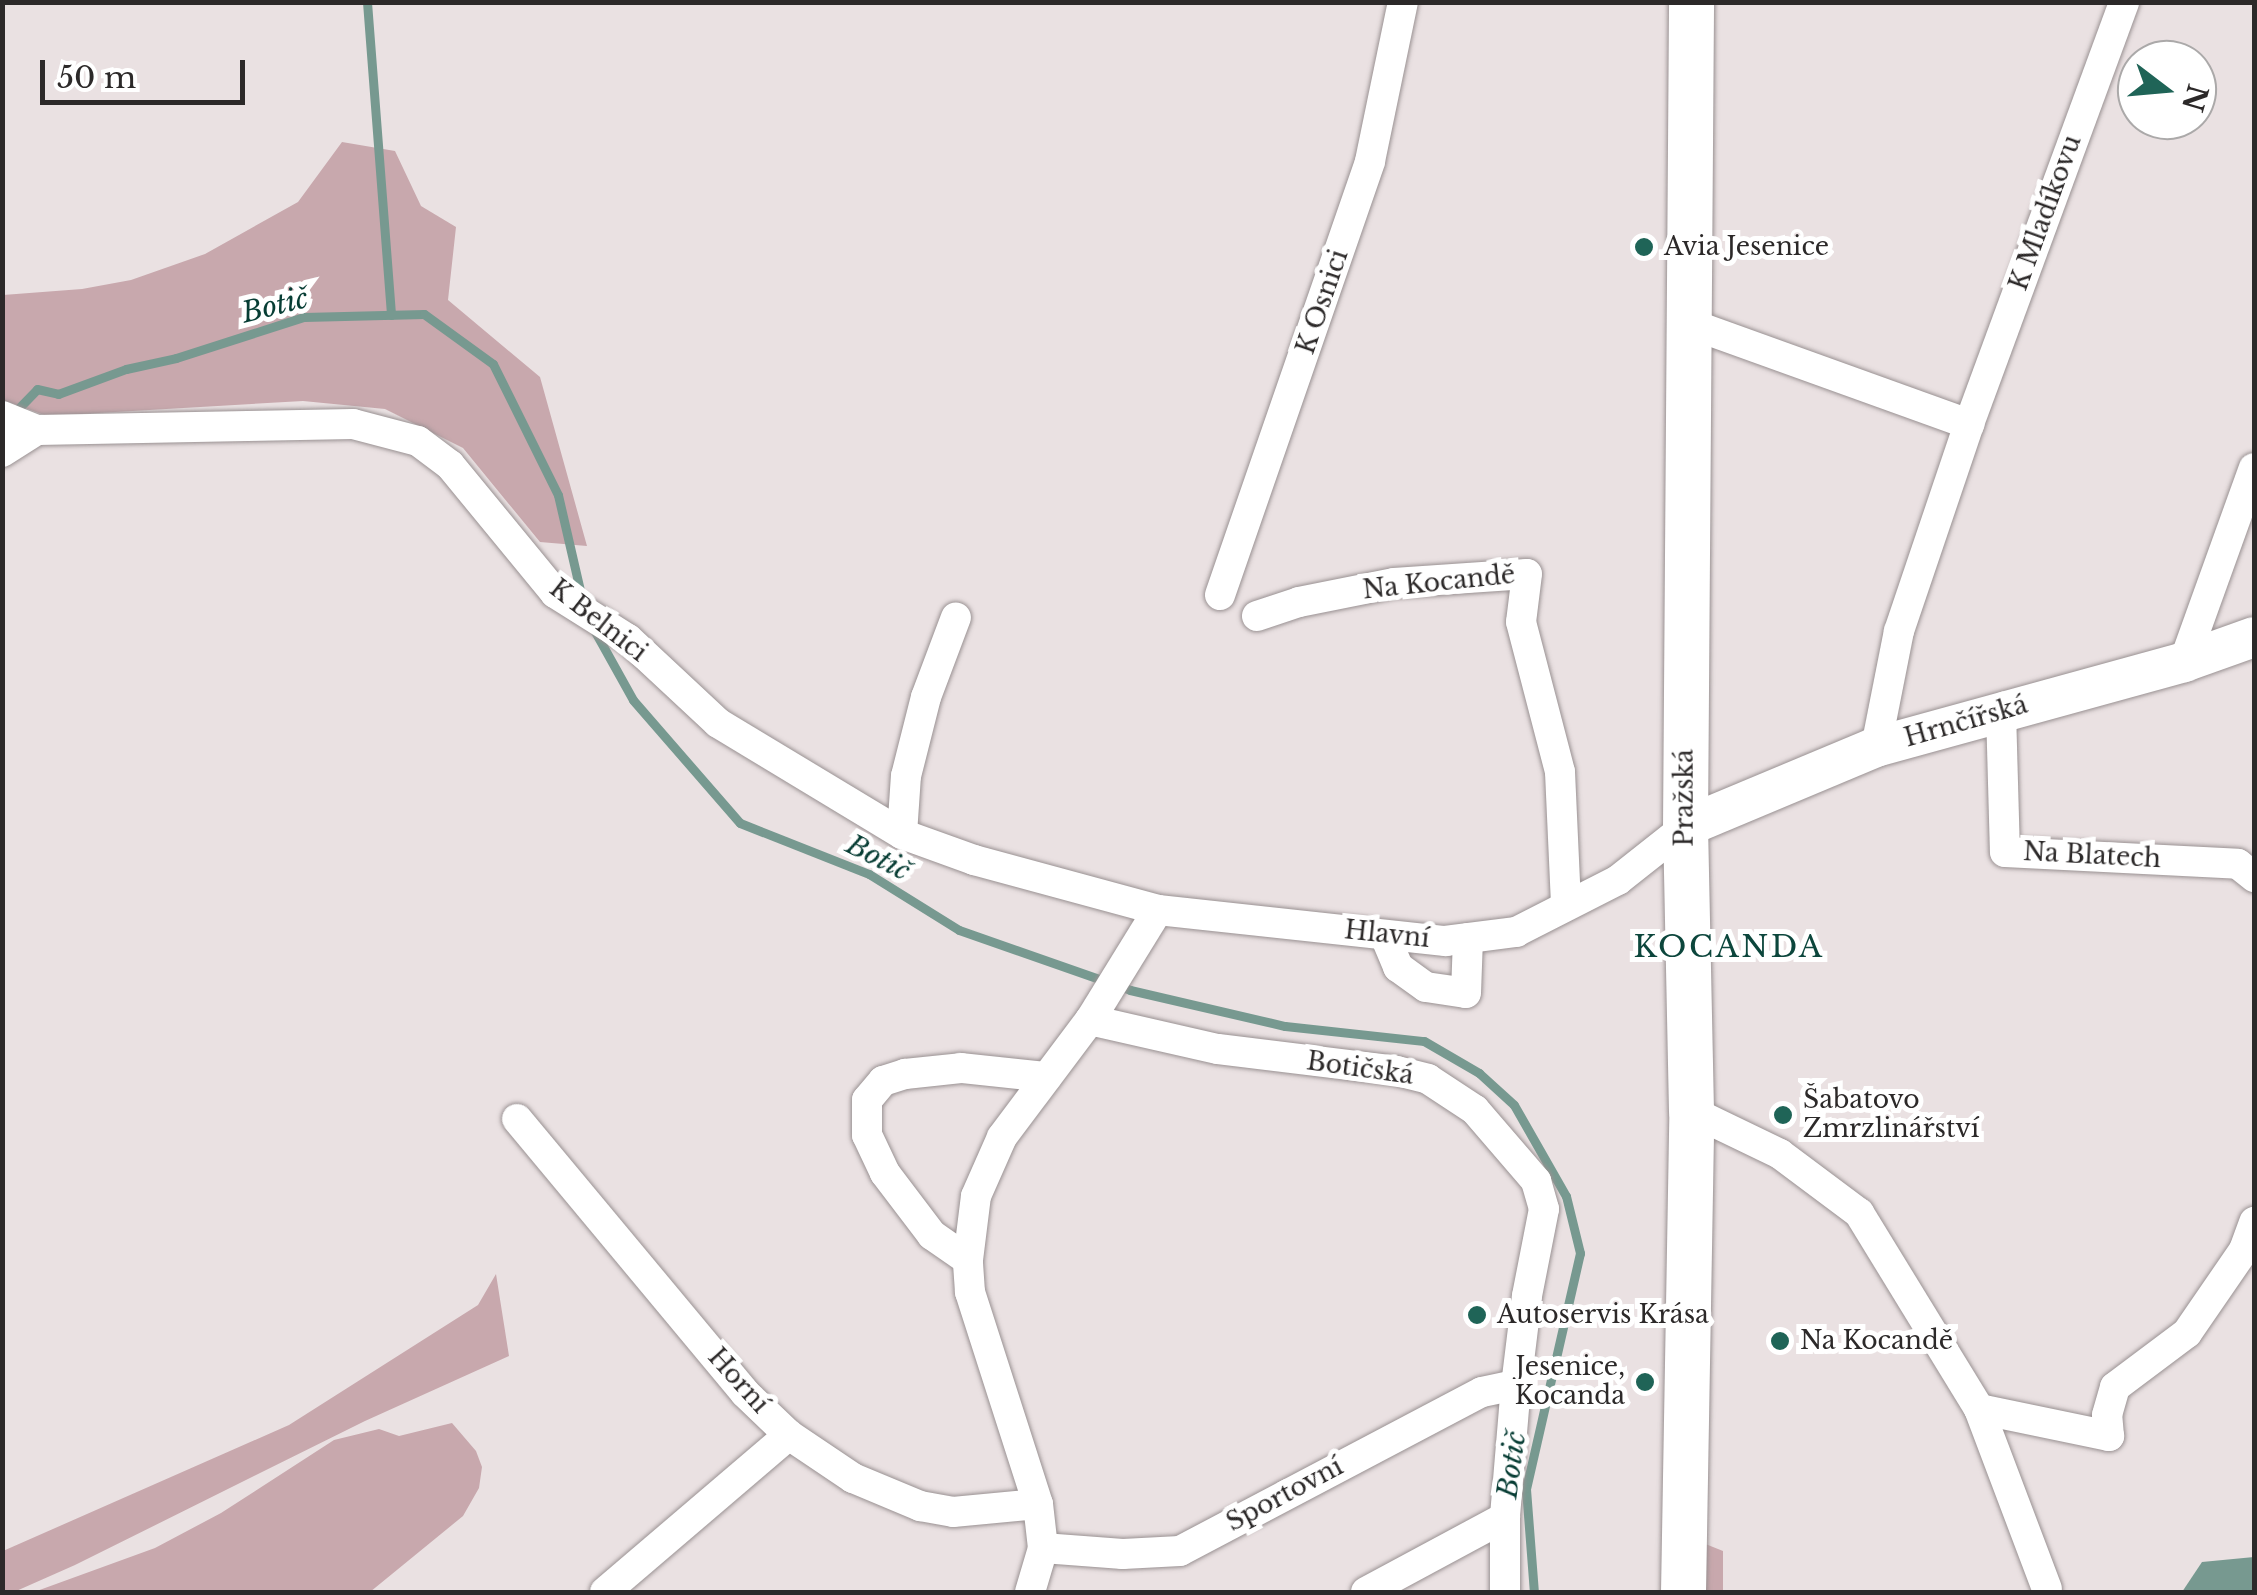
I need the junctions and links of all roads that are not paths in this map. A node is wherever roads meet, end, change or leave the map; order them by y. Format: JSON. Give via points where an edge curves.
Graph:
{"nodes":[{"id":1,"x":1403,"y":2,"type":"edge"},
{"id":2,"x":1691,"y":2,"type":"edge"},
{"id":3,"x":2124,"y":2,"type":"edge"},
{"id":4,"x":1688,"y":324,"type":"junction"},
{"id":5,"x":16,"y":422,"type":"edge"},
{"id":6,"x":1969,"y":424,"type":"junction"},
{"id":7,"x":2,"y":452,"type":"edge"},
{"id":8,"x":2254,"y":468,"type":"edge"},
{"id":9,"x":1220,"y":596,"type":"dead end"},
{"id":10,"x":1258,"y":616,"type":"dead end"},
{"id":11,"x":956,"y":618,"type":"dead end"},
{"id":12,"x":2254,"y":636,"type":"edge"},
{"id":13,"x":2184,"y":662,"type":"junction"},
{"id":14,"x":2001,"y":711,"type":"junction"},
{"id":15,"x":1876,"y":748,"type":"junction"},
{"id":16,"x":1685,"y":826,"type":"junction"},
{"id":17,"x":902,"y":834,"type":"junction"},
{"id":18,"x":2254,"y":876,"type":"edge"},
{"id":19,"x":1566,"y":904,"type":"junction"},
{"id":20,"x":1158,"y":910,"type":"junction"},
{"id":21,"x":1385,"y":936,"type":"junction"},
{"id":22,"x":1468,"y":938,"type":"junction"},
{"id":23,"x":1097,"y":1008,"type":"junction"},
{"id":24,"x":1047,"y":1077,"type":"junction"},
{"id":25,"x":1691,"y":1111,"type":"junction"},
{"id":26,"x":518,"y":1119,"type":"dead end"},
{"id":27,"x":2254,"y":1222,"type":"edge"},
{"id":28,"x":968,"y":1260,"type":"junction"},
{"id":29,"x":1516,"y":1386,"type":"junction"},
{"id":30,"x":1979,"y":1410,"type":"junction"},
{"id":31,"x":789,"y":1435,"type":"junction"},
{"id":32,"x":1038,"y":1504,"type":"junction"},
{"id":33,"x":1505,"y":1517,"type":"junction"},
{"id":34,"x":1043,"y":1548,"type":"junction"},
{"id":35,"x":2047,"y":1589,"type":"dead end"},
{"id":36,"x":605,"y":1592,"type":"edge"},
{"id":37,"x":1030,"y":1592,"type":"edge"},
{"id":38,"x":1366,"y":1592,"type":"edge"},
{"id":39,"x":1505,"y":1592,"type":"edge"},
{"id":40,"x":1683,"y":1592,"type":"edge"}],
"edges":[{"from":1,"to":9,"type":"street","name":"K Osnici","via":[[1370,161]]},
{"from":2,"to":4,"type":"main road","name":"Pražská"},
{"from":3,"to":6,"type":"street","name":"K Mladíkovu"},
{"from":4,"to":6,"type":"street"},
{"from":4,"to":16,"type":"main road","name":"Pražská"},
{"from":5,"to":7,"type":"street"},
{"from":5,"to":17,"type":"street","name":"K Belnici","via":[[353,424],[418,442],[450,465],[555,592],[628,639],[718,723]]},
{"from":6,"to":15,"type":"street","name":"K Mladíkovu","via":[[1899,630]]},
{"from":8,"to":13,"type":"street"},
{"from":10,"to":19,"type":"street","name":"Na Kocandě","via":[[1394,582],[1527,574],[1521,622],[1560,772]]},
{"from":11,"to":17,"type":"street","via":[[906,776]]},
{"from":12,"to":13,"type":"street","name":"Hrnčířská"},
{"from":13,"to":14,"type":"street","name":"Hrnčířská"},
{"from":14,"to":15,"type":"street","name":"Hrnčířská"},
{"from":14,"to":18,"type":"street","name":"Na Blatech","via":[[2005,852],[2238,864]]},
{"from":15,"to":16,"type":"street","name":"Hrnčířská"},
{"from":16,"to":19,"type":"street","name":"Hlavní","via":[[1618,880]]},
{"from":16,"to":25,"type":"main road","name":"Pražská"},
{"from":17,"to":20,"type":"street","name":"K Belnici"},
{"from":19,"to":22,"type":"street","name":"Hlavní","via":[[1516,932]]},
{"from":20,"to":21,"type":"street","name":"Hlavní"},
{"from":20,"to":23,"type":"street"},
{"from":21,"to":22,"type":"street","name":"Hlavní"},
{"from":21,"to":22,"type":"street","via":[[1398,967],[1426,987],[1466,993]]},
{"from":23,"to":24,"type":"street"},
{"from":23,"to":29,"type":"street","name":"Botičská","via":[[1252,1055],[1397,1070],[1458,1095],[1542,1195]]},
{"from":24,"to":28,"type":"street","via":[[986,1166]]},
{"from":24,"to":28,"type":"street","via":[[961,1068],[905,1074],[884,1081],[866,1100],[867,1135],[885,1173],[932,1235]]},
{"from":25,"to":30,"type":"street","via":[[1780,1154],[1859,1213]]},
{"from":25,"to":40,"type":"main road","name":"Pražská"},
{"from":26,"to":31,"type":"street","name":"Horní","via":[[745,1393]]},
{"from":27,"to":30,"type":"street","via":[[2244,1250],[2187,1333],[2115,1387],[2108,1436]]},
{"from":28,"to":32,"type":"street","via":[[970,1292]]},
{"from":29,"to":33,"type":"street","name":"Botičská"},
{"from":29,"to":34,"type":"street","name":"Sportovní","via":[[1482,1392],[1180,1550]]},
{"from":30,"to":35,"type":"street"},
{"from":31,"to":32,"type":"street","name":"Horní","via":[[853,1478],[920,1506],[953,1512]]},
{"from":31,"to":36,"type":"street"},
{"from":32,"to":34,"type":"street"},
{"from":33,"to":38,"type":"street"},
{"from":33,"to":39,"type":"street","name":"Botičská"},
{"from":34,"to":37,"type":"street"}]}
